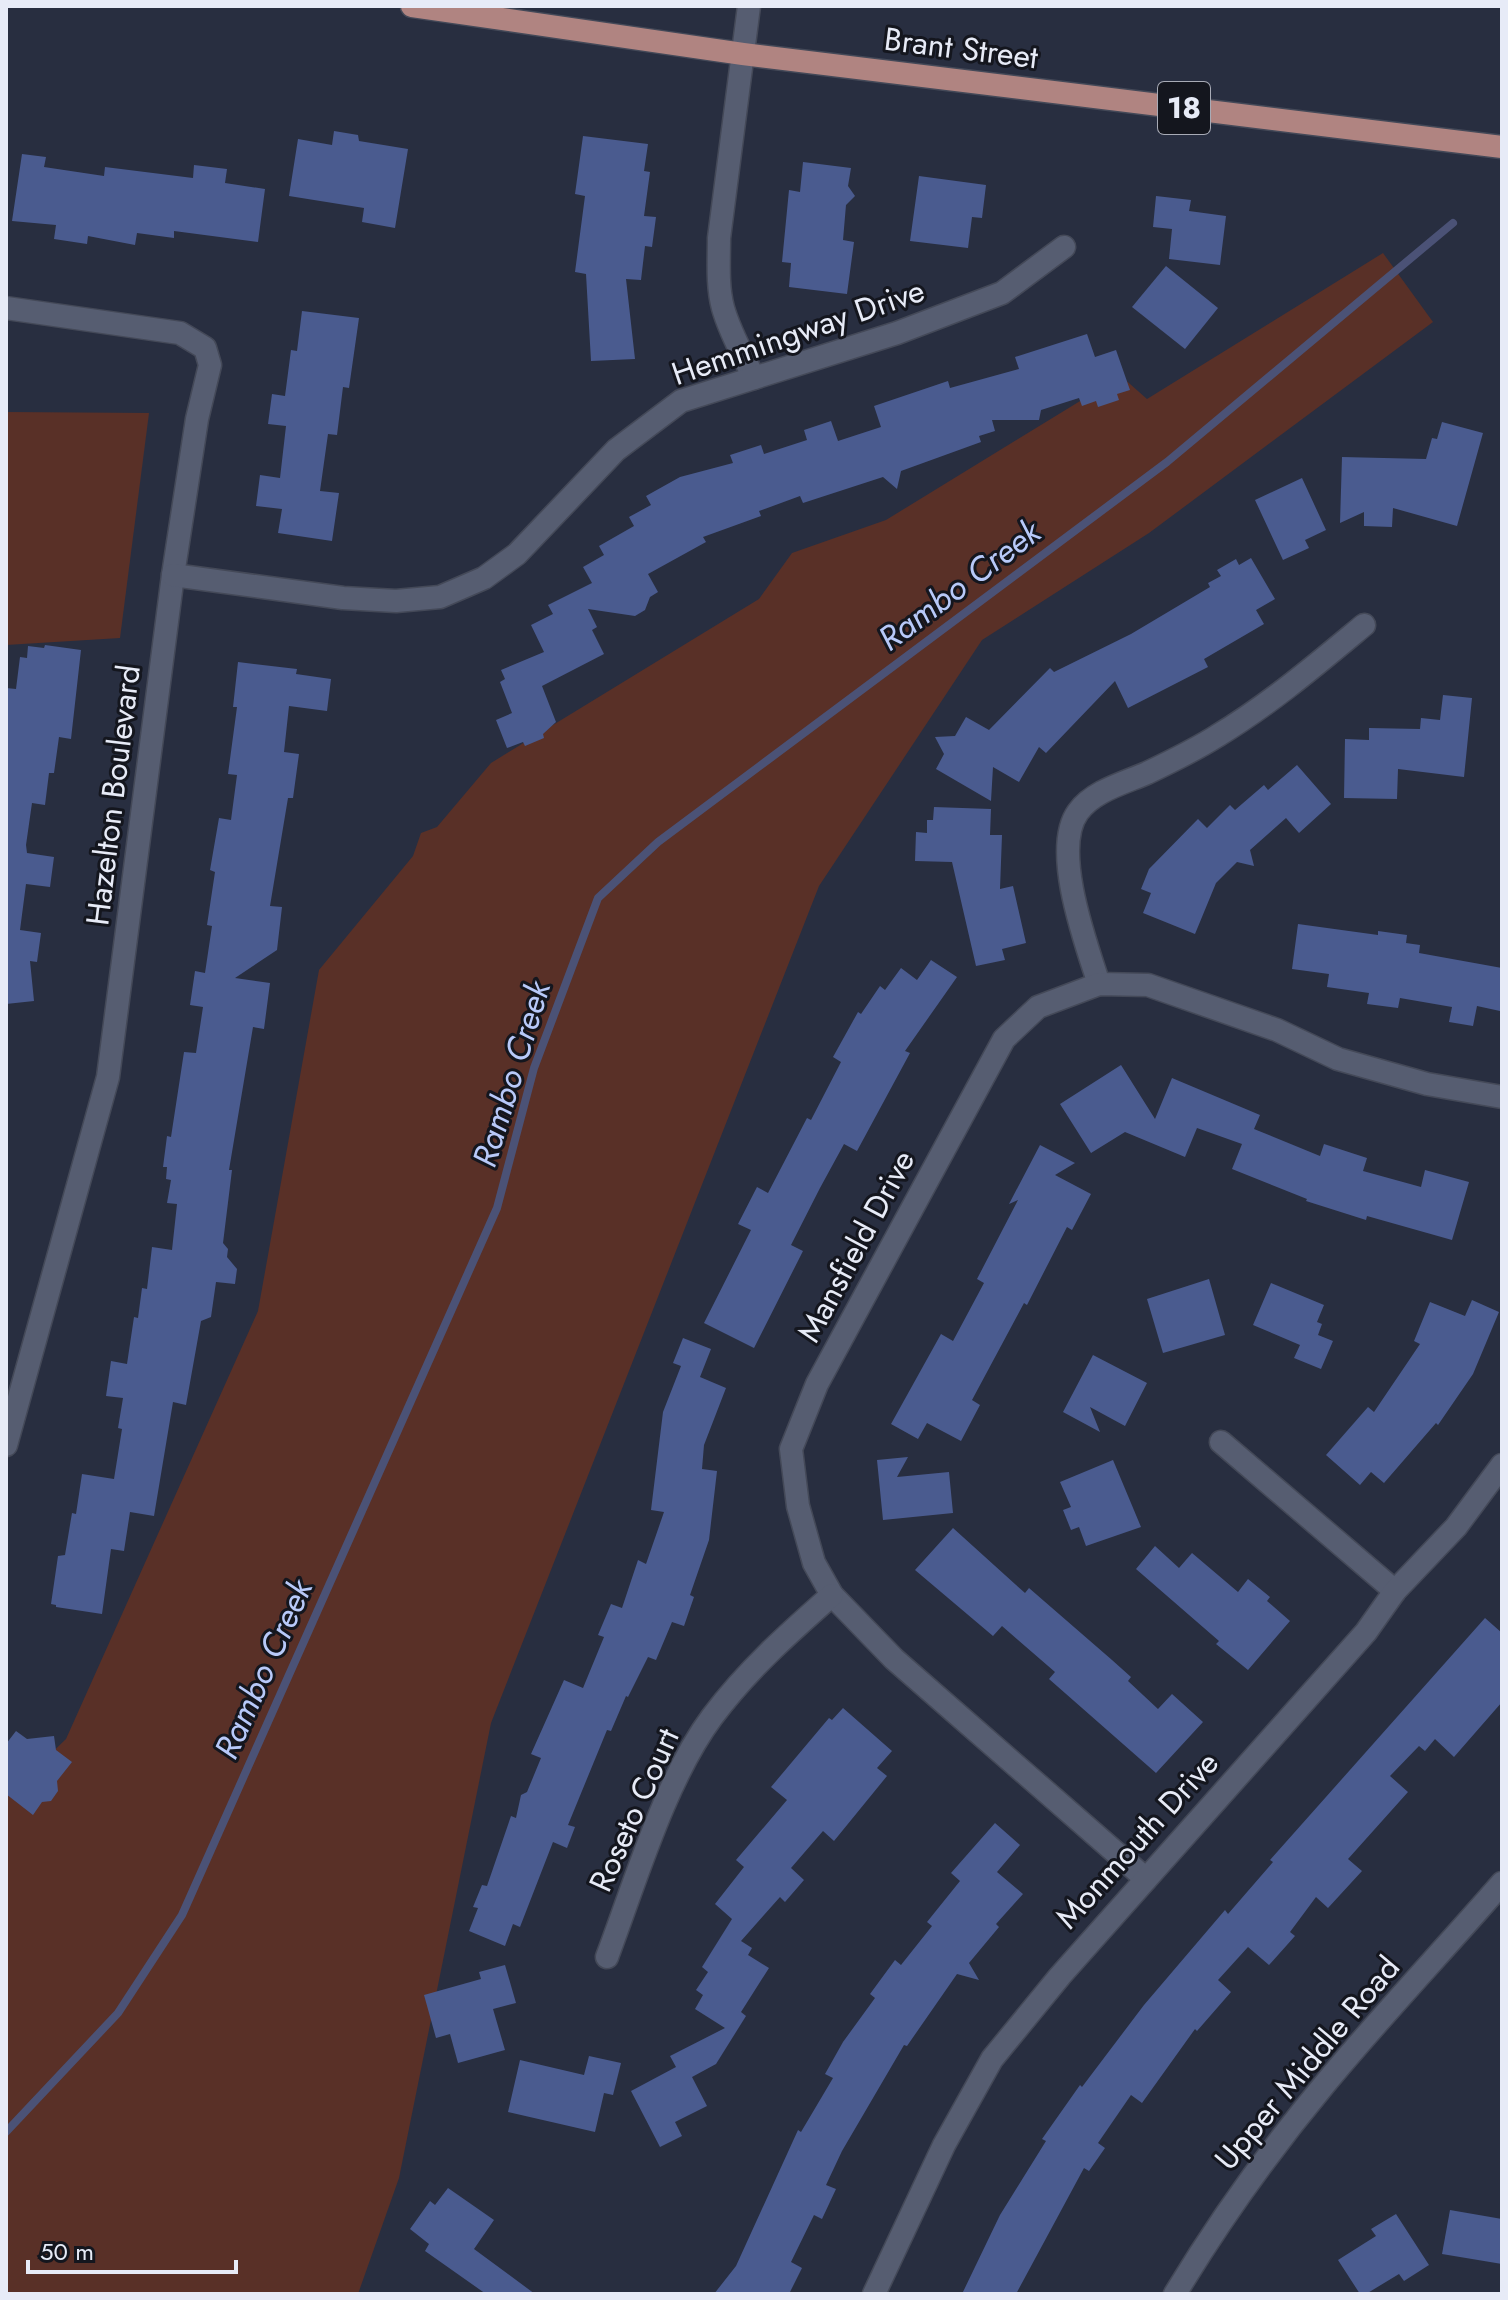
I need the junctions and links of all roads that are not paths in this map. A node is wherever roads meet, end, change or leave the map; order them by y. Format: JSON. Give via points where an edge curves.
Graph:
{"nodes":[{"id":1,"x":412,"y":6,"type":"edge"},
{"id":2,"x":749,"y":6,"type":"edge"},
{"id":3,"x":743,"y":54,"type":"junction"},
{"id":4,"x":1502,"y":147,"type":"edge"},
{"id":5,"x":1064,"y":247,"type":"dead end"},
{"id":6,"x":6,"y":308,"type":"edge"},
{"id":7,"x":754,"y":378,"type":"junction"},
{"id":8,"x":173,"y":575,"type":"junction"},
{"id":9,"x":1364,"y":625,"type":"dead end"},
{"id":10,"x":1099,"y":984,"type":"junction"},
{"id":11,"x":1502,"y":1097,"type":"edge"},
{"id":12,"x":1221,"y":1442,"type":"dead end"},
{"id":13,"x":6,"y":1445,"type":"edge"},
{"id":14,"x":1502,"y":1465,"type":"edge"},
{"id":15,"x":1395,"y":1591,"type":"junction"},
{"id":16,"x":832,"y":1595,"type":"junction"},
{"id":17,"x":1146,"y":1879,"type":"junction"},
{"id":18,"x":1502,"y":1883,"type":"edge"},
{"id":19,"x":607,"y":1957,"type":"dead end"},
{"id":20,"x":874,"y":2294,"type":"edge"},
{"id":21,"x":1175,"y":2294,"type":"edge"}],
"edges":[{"from":1,"to":3,"type":"main road","name":"Brant Street","number":"18"},
{"from":2,"to":3,"type":"street"},
{"from":3,"to":4,"type":"main road","name":"Brant Street","number":"18"},
{"from":3,"to":7,"type":"street","via":[[719,272],[722,306]]},
{"from":5,"to":7,"type":"street","name":"Hemmingway Drive","via":[[1002,293]]},
{"from":6,"to":8,"type":"street","name":"Hazelton Boulevard","via":[[180,333],[205,348],[210,365]]},
{"from":7,"to":8,"type":"street","name":"Hemmingway Drive","via":[[681,401],[616,450],[517,554],[484,578],[440,597],[343,598]]},
{"from":8,"to":13,"type":"street","name":"Hazelton Boulevard","via":[[108,1077]]},
{"from":9,"to":10,"type":"street","via":[[1217,737],[1104,791],[1077,812],[1069,840],[1072,899]]},
{"from":10,"to":11,"type":"street","name":"Mansfield Drive","via":[[1148,985],[1277,1030],[1338,1059]]},
{"from":10,"to":16,"type":"street","name":"Mansfield Drive","via":[[1038,1007],[1004,1039],[817,1384],[791,1449],[798,1506],[814,1563]]},
{"from":12,"to":15,"type":"street"},
{"from":14,"to":15,"type":"street","name":"Monmouth Drive","via":[[1456,1527]]},
{"from":15,"to":17,"type":"street","name":"Monmouth Drive","via":[[1366,1632]]},
{"from":16,"to":17,"type":"street","name":"Mansfield Drive","via":[[894,1659]]},
{"from":16,"to":19,"type":"street","name":"Roseto Court","via":[[773,1647],[710,1719],[675,1782]]},
{"from":17,"to":20,"type":"street","name":"Monmouth Drive","via":[[992,2059],[944,2145]]},
{"from":18,"to":21,"type":"street","name":"Upper Middle Road","via":[[1324,2085],[1249,2182]]}]}
